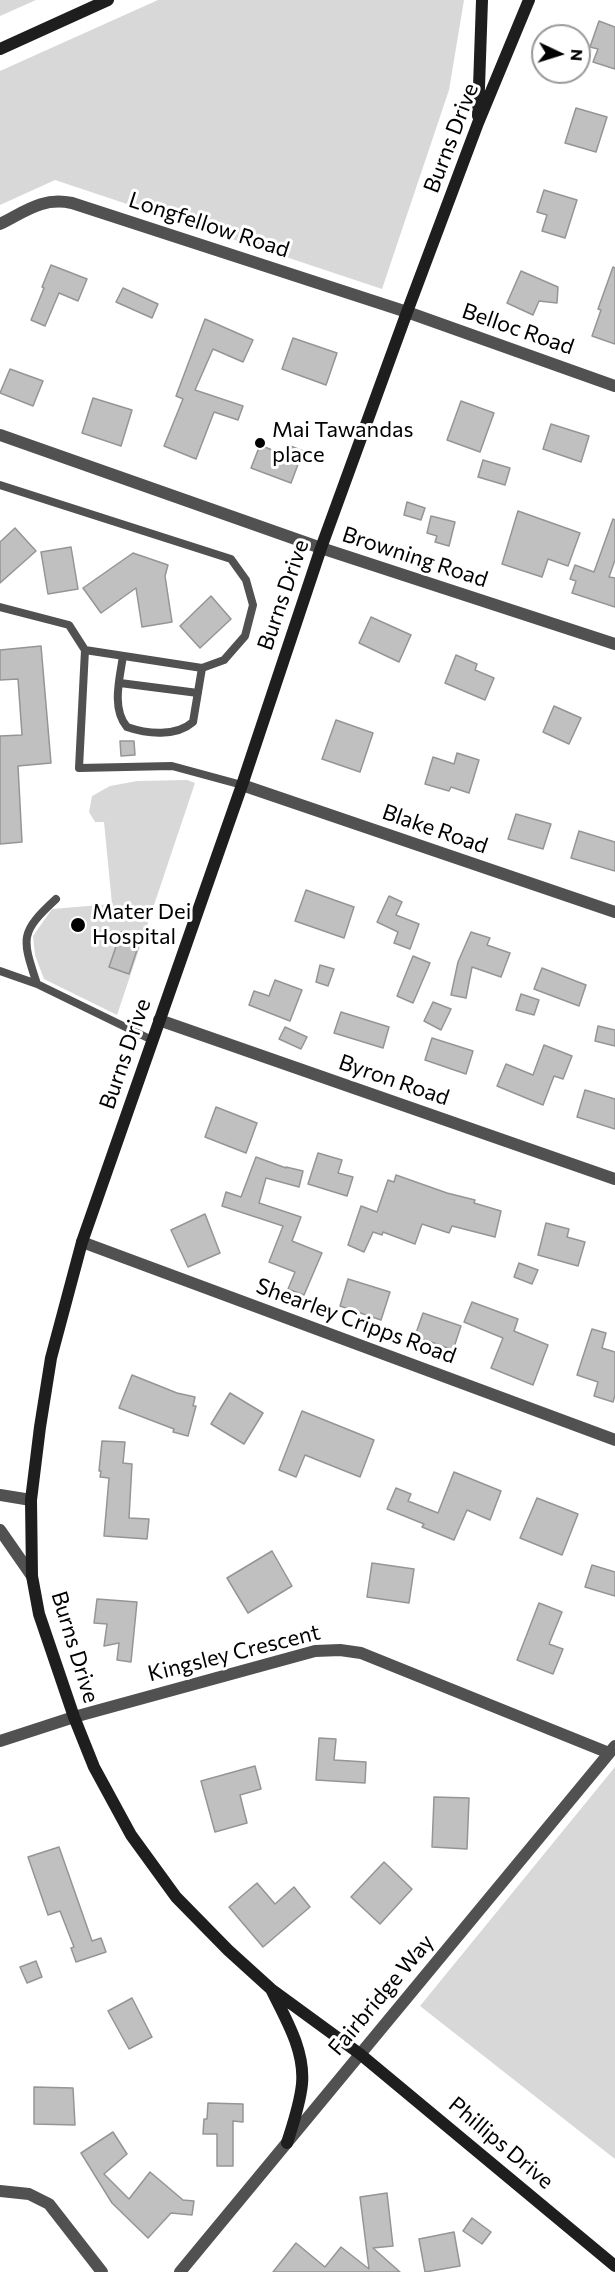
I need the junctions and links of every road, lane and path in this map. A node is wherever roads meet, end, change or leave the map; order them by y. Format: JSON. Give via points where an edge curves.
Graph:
{"nodes":[{"id":1,"x":108,"y":0,"type":"edge"},
{"id":2,"x":482,"y":0,"type":"edge"},
{"id":3,"x":529,"y":0,"type":"edge"},
{"id":4,"x":0,"y":49,"type":"edge"},
{"id":5,"x":478,"y":123,"type":"junction"},
{"id":6,"x":0,"y":224,"type":"edge"},
{"id":7,"x":407,"y":312,"type":"junction"},
{"id":8,"x":615,"y":386,"type":"edge"},
{"id":9,"x":0,"y":435,"type":"edge"},
{"id":10,"x":0,"y":485,"type":"edge"},
{"id":11,"x":321,"y":548,"type":"junction"},
{"id":12,"x":0,"y":608,"type":"edge"},
{"id":13,"x":615,"y":644,"type":"edge"},
{"id":14,"x":85,"y":650,"type":"junction"},
{"id":15,"x":123,"y":656,"type":"junction"},
{"id":16,"x":202,"y":668,"type":"junction"},
{"id":17,"x":120,"y":683,"type":"junction"},
{"id":18,"x":198,"y":693,"type":"junction"},
{"id":19,"x":242,"y":785,"type":"junction"},
{"id":20,"x":56,"y":899,"type":"dead end"},
{"id":21,"x":615,"y":912,"type":"edge"},
{"id":22,"x":0,"y":971,"type":"edge"},
{"id":23,"x":37,"y":984,"type":"junction"},
{"id":24,"x":159,"y":1020,"type":"junction"},
{"id":25,"x":152,"y":1040,"type":"junction"},
{"id":26,"x":615,"y":1179,"type":"edge"},
{"id":27,"x":82,"y":1242,"type":"junction"},
{"id":28,"x":615,"y":1440,"type":"edge"},
{"id":29,"x":0,"y":1495,"type":"edge"},
{"id":30,"x":31,"y":1500,"type":"junction"},
{"id":31,"x":0,"y":1530,"type":"edge"},
{"id":32,"x":32,"y":1576,"type":"junction"},
{"id":33,"x":74,"y":1717,"type":"junction"},
{"id":34,"x":0,"y":1742,"type":"edge"},
{"id":35,"x":612,"y":1749,"type":"edge"},
{"id":36,"x":271,"y":1989,"type":"junction"},
{"id":37,"x":360,"y":2054,"type":"junction"},
{"id":38,"x":287,"y":2143,"type":"junction"},
{"id":39,"x":0,"y":2191,"type":"edge"},
{"id":40,"x":615,"y":2266,"type":"edge"},
{"id":41,"x":102,"y":2272,"type":"edge"},
{"id":42,"x":180,"y":2272,"type":"edge"}],
"edges":[{"from":1,"to":4,"type":"main road"},
{"from":2,"to":5,"type":"main road"},
{"from":3,"to":5,"type":"main road","name":"Burns Drive"},
{"from":5,"to":7,"type":"main road","name":"Burns Drive"},
{"from":6,"to":7,"type":"street","name":"Longfellow Road","via":[[43,202],[72,203]]},
{"from":7,"to":8,"type":"street","name":"Belloc Road"},
{"from":7,"to":11,"type":"main road","name":"Burns Drive"},
{"from":9,"to":11,"type":"street","name":"Browning Road"},
{"from":10,"to":16,"type":"lane","via":[[231,559],[246,580],[253,605],[245,636],[224,660]]},
{"from":11,"to":13,"type":"street","name":"Browning Road"},
{"from":11,"to":19,"type":"main road","name":"Burns Drive"},
{"from":12,"to":14,"type":"lane","via":[[69,625]]},
{"from":14,"to":15,"type":"lane"},
{"from":14,"to":19,"type":"lane","via":[[79,768],[172,766]]},
{"from":15,"to":16,"type":"lane"},
{"from":15,"to":17,"type":"lane"},
{"from":16,"to":18,"type":"lane"},
{"from":17,"to":18,"type":"lane"},
{"from":17,"to":18,"type":"lane","via":[[119,714],[127,728],[136,730],[164,732],[186,728],[193,722]]},
{"from":19,"to":21,"type":"street","name":"Blake Road"},
{"from":19,"to":24,"type":"main road","name":"Burns Drive"},
{"from":20,"to":23,"type":"lane","via":[[34,919],[27,935],[27,954]]},
{"from":22,"to":23,"type":"lane"},
{"from":23,"to":25,"type":"lane"},
{"from":24,"to":25,"type":"main road","name":"Burns Drive"},
{"from":24,"to":26,"type":"street","name":"Byron Road"},
{"from":25,"to":27,"type":"main road","name":"Burns Drive"},
{"from":27,"to":28,"type":"street","name":"Shearley Cripps Road"},
{"from":27,"to":30,"type":"main road","name":"Burns Drive","via":[[51,1358]]},
{"from":29,"to":30,"type":"street"},
{"from":30,"to":32,"type":"main road","name":"Burns Drive"},
{"from":31,"to":32,"type":"street"},
{"from":32,"to":33,"type":"main road","name":"Burns Drive","via":[[39,1614]]},
{"from":33,"to":34,"type":"street","name":"Kingsley Crescent"},
{"from":33,"to":35,"type":"street","name":"Kingsley Crescent","via":[[315,1651],[340,1650],[369,1656]]},
{"from":33,"to":36,"type":"main road","name":"Burns Drive","via":[[94,1767],[131,1835],[176,1897]]},
{"from":35,"to":37,"type":"street","name":"Fairbridge Way"},
{"from":36,"to":37,"type":"main road","name":"Burns Drive"},
{"from":36,"to":38,"type":"main road","via":[[294,2037],[301,2062],[303,2082]]},
{"from":37,"to":38,"type":"street","name":"Fairbridge Way"},
{"from":37,"to":40,"type":"main road","name":"Phillips Drive"},
{"from":38,"to":42,"type":"street","name":"Fairbridge Way"},
{"from":39,"to":41,"type":"street","via":[[29,2194],[49,2204]]}]}
